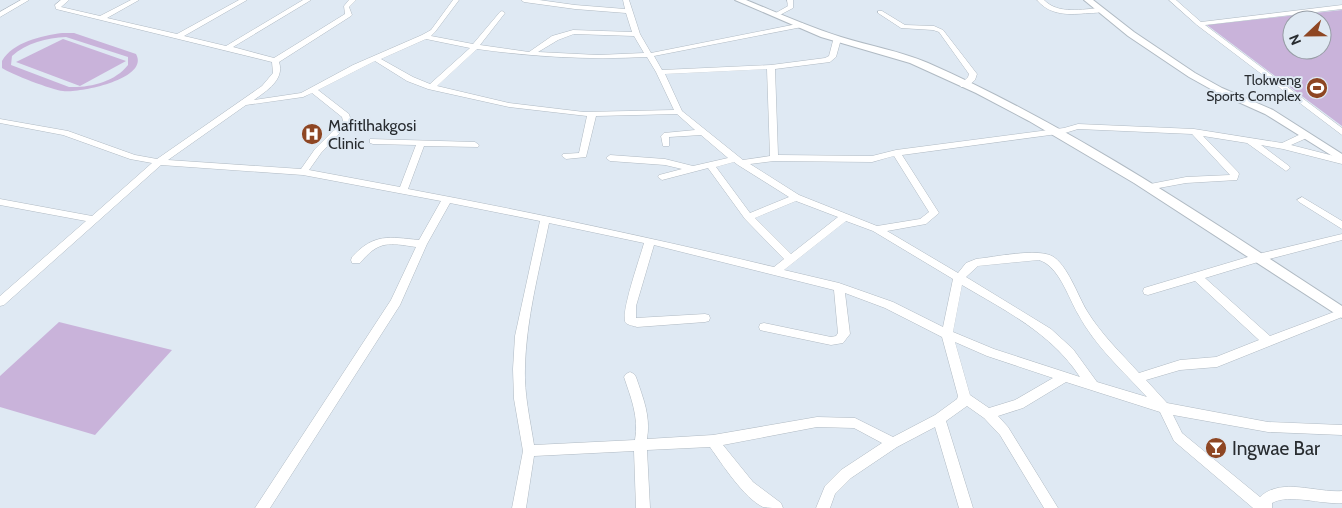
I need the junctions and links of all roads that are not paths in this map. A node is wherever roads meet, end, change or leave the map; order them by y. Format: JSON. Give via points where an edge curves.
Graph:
{"nodes":[{"id":1,"x":26,"y":0,"type":"edge"},
{"id":2,"x":66,"y":0,"type":"edge"},
{"id":3,"x":136,"y":0,"type":"edge"},
{"id":4,"x":244,"y":0,"type":"edge"},
{"id":5,"x":308,"y":0,"type":"edge"},
{"id":6,"x":353,"y":0,"type":"edge"},
{"id":7,"x":456,"y":0,"type":"edge"},
{"id":8,"x":524,"y":0,"type":"edge"},
{"id":9,"x":626,"y":0,"type":"edge"},
{"id":10,"x":739,"y":0,"type":"edge"},
{"id":11,"x":790,"y":0,"type":"edge"},
{"id":12,"x":1040,"y":0,"type":"edge"},
{"id":13,"x":1088,"y":0,"type":"edge"},
{"id":14,"x":1172,"y":0,"type":"edge"},
{"id":15,"x":1342,"y":7,"type":"edge"},
{"id":16,"x":1101,"y":10,"type":"junction"},
{"id":17,"x":629,"y":11,"type":"junction"},
{"id":18,"x":880,"y":12,"type":"dead end"},
{"id":19,"x":502,"y":13,"type":"dead end"},
{"id":20,"x":776,"y":15,"type":"junction"},
{"id":21,"x":0,"y":16,"type":"edge"},
{"id":22,"x":99,"y":19,"type":"junction"},
{"id":23,"x":1199,"y":24,"type":"junction"},
{"id":24,"x":802,"y":25,"type":"junction"},
{"id":25,"x":636,"y":34,"type":"junction"},
{"id":26,"x":177,"y":37,"type":"junction"},
{"id":27,"x":425,"y":37,"type":"junction"},
{"id":28,"x":837,"y":39,"type":"junction"},
{"id":29,"x":475,"y":47,"type":"junction"},
{"id":30,"x":227,"y":48,"type":"junction"},
{"id":31,"x":530,"y":54,"type":"junction"},
{"id":32,"x":650,"y":56,"type":"junction"},
{"id":33,"x":375,"y":58,"type":"junction"},
{"id":34,"x":275,"y":61,"type":"junction"},
{"id":35,"x":772,"y":67,"type":"junction"},
{"id":36,"x":660,"y":72,"type":"junction"},
{"id":37,"x":966,"y":82,"type":"junction"},
{"id":38,"x":431,"y":87,"type":"junction"},
{"id":39,"x":313,"y":90,"type":"junction"},
{"id":40,"x":241,"y":105,"type":"junction"},
{"id":41,"x":680,"y":112,"type":"junction"},
{"id":42,"x":592,"y":114,"type":"junction"},
{"id":43,"x":0,"y":121,"type":"edge"},
{"id":44,"x":1055,"y":130,"type":"junction"},
{"id":45,"x":702,"y":132,"type":"junction"},
{"id":46,"x":1194,"y":132,"type":"junction"},
{"id":47,"x":1342,"y":132,"type":"edge"},
{"id":48,"x":1306,"y":135,"type":"junction"},
{"id":49,"x":1248,"y":139,"type":"junction"},
{"id":50,"x":373,"y":141,"type":"dead end"},
{"id":51,"x":421,"y":143,"type":"junction"},
{"id":52,"x":475,"y":144,"type":"dead end"},
{"id":53,"x":666,"y":144,"type":"dead end"},
{"id":54,"x":1284,"y":146,"type":"junction"},
{"id":55,"x":896,"y":153,"type":"junction"},
{"id":56,"x":566,"y":156,"type":"dead end"},
{"id":57,"x":610,"y":158,"type":"dead end"},
{"id":58,"x":774,"y":158,"type":"junction"},
{"id":59,"x":1342,"y":160,"type":"edge"},
{"id":60,"x":738,"y":161,"type":"junction"},
{"id":61,"x":159,"y":162,"type":"junction"},
{"id":62,"x":710,"y":165,"type":"junction"},
{"id":63,"x":1286,"y":168,"type":"dead end"},
{"id":64,"x":692,"y":169,"type":"junction"},
{"id":65,"x":303,"y":172,"type":"junction"},
{"id":66,"x":662,"y":177,"type":"dead end"},
{"id":67,"x":1148,"y":187,"type":"junction"},
{"id":68,"x":403,"y":190,"type":"junction"},
{"id":69,"x":796,"y":197,"type":"junction"},
{"id":70,"x":447,"y":199,"type":"junction"},
{"id":71,"x":1302,"y":200,"type":"dead end"},
{"id":72,"x":1,"y":203,"type":"edge"},
{"id":73,"x":845,"y":216,"type":"junction"},
{"id":74,"x":748,"y":217,"type":"junction"},
{"id":75,"x":545,"y":218,"type":"junction"},
{"id":76,"x":93,"y":219,"type":"junction"},
{"id":77,"x":1342,"y":226,"type":"edge"},
{"id":78,"x":876,"y":229,"type":"junction"},
{"id":79,"x":1342,"y":237,"type":"edge"},
{"id":80,"x":650,"y":240,"type":"junction"},
{"id":81,"x":422,"y":244,"type":"junction"},
{"id":82,"x":1258,"y":258,"type":"junction"},
{"id":83,"x":356,"y":260,"type":"dead end"},
{"id":84,"x":791,"y":260,"type":"junction"},
{"id":85,"x":776,"y":271,"type":"junction"},
{"id":86,"x":1197,"y":276,"type":"junction"},
{"id":87,"x":958,"y":279,"type":"junction"},
{"id":88,"x":839,"y":287,"type":"junction"},
{"id":89,"x":1148,"y":292,"type":"dead end"},
{"id":90,"x":0,"y":302,"type":"edge"},
{"id":91,"x":1342,"y":313,"type":"edge"},
{"id":92,"x":705,"y":318,"type":"dead end"},
{"id":93,"x":764,"y":327,"type":"dead end"},
{"id":94,"x":947,"y":334,"type":"junction"},
{"id":95,"x":1268,"y":341,"type":"junction"},
{"id":96,"x":630,"y":377,"type":"dead end"},
{"id":97,"x":1064,"y":377,"type":"junction"},
{"id":98,"x":1137,"y":378,"type":"junction"},
{"id":99,"x":1093,"y":386,"type":"junction"},
{"id":100,"x":964,"y":398,"type":"junction"},
{"id":101,"x":1164,"y":408,"type":"junction"},
{"id":102,"x":988,"y":414,"type":"junction"},
{"id":103,"x":939,"y":419,"type":"junction"},
{"id":104,"x":1342,"y":430,"type":"edge"},
{"id":105,"x":712,"y":441,"type":"junction"},
{"id":106,"x":893,"y":443,"type":"junction"},
{"id":107,"x":640,"y":445,"type":"junction"},
{"id":108,"x":528,"y":451,"type":"junction"},
{"id":109,"x":1342,"y":497,"type":"edge"},
{"id":110,"x":1265,"y":503,"type":"edge"},
{"id":111,"x":262,"y":508,"type":"edge"},
{"id":112,"x":519,"y":508,"type":"edge"},
{"id":113,"x":643,"y":508,"type":"edge"},
{"id":114,"x":776,"y":508,"type":"edge"},
{"id":115,"x":823,"y":508,"type":"edge"},
{"id":116,"x":966,"y":508,"type":"edge"},
{"id":117,"x":1051,"y":508,"type":"edge"}],
"edges":[{"from":1,"to":21,"type":"street"},
{"from":2,"to":22,"type":"street","via":[[58,8]]},
{"from":3,"to":22,"type":"street"},
{"from":4,"to":26,"type":"street"},
{"from":5,"to":30,"type":"street"},
{"from":6,"to":34,"type":"street","via":[[346,7],[349,15]]},
{"from":7,"to":27,"type":"street"},
{"from":8,"to":17,"type":"street","via":[[575,8]]},
{"from":9,"to":17,"type":"street"},
{"from":10,"to":20,"type":"street"},
{"from":11,"to":20,"type":"street","via":[[791,6]]},
{"from":12,"to":16,"type":"street","via":[[1052,9],[1064,12]]},
{"from":13,"to":16,"type":"street"},
{"from":14,"to":23,"type":"street"},
{"from":15,"to":23,"type":"street"},
{"from":16,"to":48,"type":"street","via":[[1192,75],[1269,112]]},
{"from":17,"to":25,"type":"street"},
{"from":18,"to":37,"type":"street","via":[[903,27],[934,28],[943,32],[973,74]]},
{"from":19,"to":29,"type":"street"},
{"from":20,"to":24,"type":"street"},
{"from":22,"to":26,"type":"street"},
{"from":23,"to":47,"type":"street"},
{"from":24,"to":28,"type":"street"},
{"from":24,"to":32,"type":"street"},
{"from":25,"to":31,"type":"street","via":[[573,32],[555,38]]},
{"from":25,"to":32,"type":"street"},
{"from":26,"to":30,"type":"street"},
{"from":27,"to":29,"type":"street"},
{"from":27,"to":33,"type":"street"},
{"from":28,"to":35,"type":"street","via":[[830,59]]},
{"from":28,"to":37,"type":"street","via":[[908,59]]},
{"from":29,"to":31,"type":"street"},
{"from":29,"to":38,"type":"street"},
{"from":30,"to":34,"type":"street"},
{"from":31,"to":32,"type":"street"},
{"from":32,"to":36,"type":"street"},
{"from":33,"to":38,"type":"street","via":[[410,79]]},
{"from":33,"to":39,"type":"street"},
{"from":34,"to":40,"type":"street","via":[[278,67],[274,78]]},
{"from":35,"to":36,"type":"street"},
{"from":35,"to":58,"type":"street"},
{"from":36,"to":41,"type":"street"},
{"from":37,"to":44,"type":"street"},
{"from":38,"to":42,"type":"street","via":[[509,105]]},
{"from":39,"to":40,"type":"street","via":[[294,97]]},
{"from":39,"to":65,"type":"street","via":[[346,116],[347,121]]},
{"from":40,"to":61,"type":"street"},
{"from":41,"to":42,"type":"street"},
{"from":41,"to":45,"type":"street"},
{"from":42,"to":56,"type":"street","via":[[584,155]]},
{"from":43,"to":61,"type":"street","via":[[65,133],[133,157]]},
{"from":44,"to":46,"type":"street","via":[[1078,126]]},
{"from":44,"to":55,"type":"street"},
{"from":44,"to":67,"type":"street"},
{"from":45,"to":53,"type":"street","via":[[667,135]]},
{"from":45,"to":60,"type":"street"},
{"from":46,"to":49,"type":"street"},
{"from":46,"to":67,"type":"street","via":[[1235,174],[1234,178],[1186,180]]},
{"from":48,"to":54,"type":"street"},
{"from":48,"to":59,"type":"street"},
{"from":49,"to":54,"type":"street"},
{"from":49,"to":63,"type":"street"},
{"from":50,"to":51,"type":"street"},
{"from":51,"to":52,"type":"street"},
{"from":51,"to":68,"type":"street"},
{"from":54,"to":59,"type":"street"},
{"from":55,"to":58,"type":"street","via":[[872,159]]},
{"from":55,"to":78,"type":"street","via":[[934,212],[917,224]]},
{"from":57,"to":64,"type":"street","via":[[665,162]]},
{"from":58,"to":60,"type":"street"},
{"from":60,"to":62,"type":"street"},
{"from":60,"to":69,"type":"street"},
{"from":61,"to":65,"type":"street"},
{"from":61,"to":76,"type":"street"},
{"from":62,"to":64,"type":"street"},
{"from":62,"to":74,"type":"street"},
{"from":64,"to":66,"type":"street"},
{"from":65,"to":68,"type":"street"},
{"from":67,"to":82,"type":"street"},
{"from":68,"to":70,"type":"street"},
{"from":69,"to":73,"type":"street"},
{"from":69,"to":74,"type":"street"},
{"from":70,"to":75,"type":"street"},
{"from":70,"to":81,"type":"street"},
{"from":71,"to":77,"type":"street"},
{"from":72,"to":76,"type":"street"},
{"from":73,"to":78,"type":"street"},
{"from":73,"to":84,"type":"street"},
{"from":74,"to":84,"type":"street"},
{"from":75,"to":80,"type":"street"},
{"from":75,"to":108,"type":"street","via":[[521,336],[518,369]]},
{"from":76,"to":90,"type":"street"},
{"from":78,"to":87,"type":"street"},
{"from":79,"to":82,"type":"street"},
{"from":80,"to":85,"type":"street"},
{"from":80,"to":92,"type":"street","via":[[630,320],[637,323]]},
{"from":81,"to":83,"type":"street","via":[[380,240],[366,247]]},
{"from":81,"to":111,"type":"street","via":[[396,302]]},
{"from":82,"to":86,"type":"street"},
{"from":82,"to":91,"type":"street"},
{"from":84,"to":85,"type":"street"},
{"from":85,"to":88,"type":"street"},
{"from":86,"to":89,"type":"street"},
{"from":86,"to":95,"type":"street"},
{"from":87,"to":94,"type":"street"},
{"from":87,"to":98,"type":"street","via":[[970,266],[980,262],[1039,256],[1049,259],[1057,265],[1101,339]]},
{"from":87,"to":99,"type":"street","via":[[1052,336],[1074,356]]},
{"from":88,"to":93,"type":"street","via":[[844,334],[839,340]]},
{"from":88,"to":94,"type":"street","via":[[889,305]]},
{"from":91,"to":95,"type":"street"},
{"from":94,"to":97,"type":"street"},
{"from":94,"to":100,"type":"street"},
{"from":95,"to":98,"type":"street","via":[[1217,362],[1180,365]]},
{"from":96,"to":107,"type":"street","via":[[642,413]]},
{"from":97,"to":99,"type":"street"},
{"from":97,"to":102,"type":"street","via":[[1019,404]]},
{"from":98,"to":101,"type":"street"},
{"from":99,"to":101,"type":"street"},
{"from":100,"to":102,"type":"street"},
{"from":100,"to":103,"type":"street","via":[[959,407]]},
{"from":101,"to":104,"type":"street","via":[[1268,427]]},
{"from":101,"to":110,"type":"street","via":[[1178,437]]},
{"from":102,"to":117,"type":"street","via":[[1004,431]]},
{"from":103,"to":106,"type":"street"},
{"from":103,"to":116,"type":"street"},
{"from":105,"to":106,"type":"street","via":[[816,422],[845,422]]},
{"from":105,"to":107,"type":"street"},
{"from":105,"to":114,"type":"street","via":[[744,484]]},
{"from":106,"to":115,"type":"street","via":[[846,474],[830,490]]},
{"from":107,"to":108,"type":"street"},
{"from":107,"to":113,"type":"street"},
{"from":108,"to":112,"type":"street"},
{"from":109,"to":110,"type":"street","via":[[1283,493]]}]}
